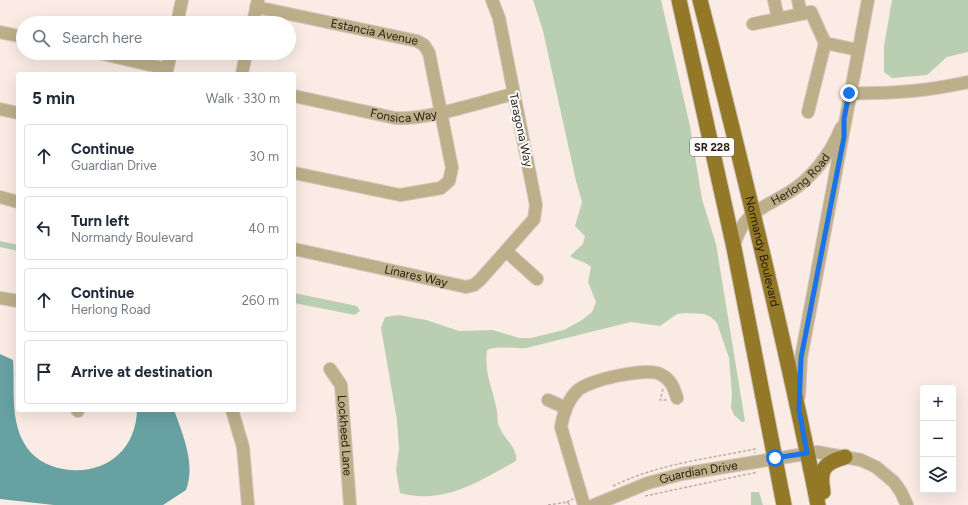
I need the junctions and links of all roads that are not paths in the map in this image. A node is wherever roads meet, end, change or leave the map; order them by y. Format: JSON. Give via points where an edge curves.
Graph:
{"nodes":[{"id":1,"x":182,"y":0,"type":"edge"},
{"id":2,"x":492,"y":0,"type":"edge"},
{"id":3,"x":679,"y":0,"type":"edge"},
{"id":4,"x":700,"y":0,"type":"edge"},
{"id":5,"x":774,"y":0,"type":"edge"},
{"id":6,"x":798,"y":0,"type":"edge"},
{"id":7,"x":868,"y":0,"type":"edge"},
{"id":8,"x":257,"y":3,"type":"edge"},
{"id":9,"x":808,"y":8,"type":"edge"},
{"id":10,"x":179,"y":16,"type":"edge"},
{"id":11,"x":254,"y":16,"type":"edge"},
{"id":12,"x":778,"y":18,"type":"junction"},
{"id":13,"x":752,"y":24,"type":"dead end"},
{"id":14,"x":0,"y":32,"type":"edge"},
{"id":15,"x":16,"y":35,"type":"edge"},
{"id":16,"x":825,"y":43,"type":"junction"},
{"id":17,"x":858,"y":50,"type":"junction"},
{"id":18,"x":125,"y":60,"type":"edge"},
{"id":19,"x":169,"y":60,"type":"edge"},
{"id":20,"x":245,"y":60,"type":"edge"},
{"id":21,"x":167,"y":71,"type":"edge"},
{"id":22,"x":242,"y":72,"type":"edge"},
{"id":23,"x":968,"y":82,"type":"edge"},
{"id":24,"x":849,"y":93,"type":"junction"},
{"id":25,"x":514,"y":94,"type":"junction"},
{"id":26,"x":296,"y":96,"type":"edge"},
{"id":27,"x":0,"y":109,"type":"edge"},
{"id":28,"x":441,"y":112,"type":"junction"},
{"id":29,"x":808,"y":112,"type":"dead end"},
{"id":30,"x":16,"y":113,"type":"edge"},
{"id":31,"x":844,"y":119,"type":"junction"},
{"id":32,"x":296,"y":173,"type":"edge"},
{"id":33,"x":0,"y":197,"type":"edge"},
{"id":34,"x":16,"y":201,"type":"edge"},
{"id":35,"x":754,"y":212,"type":"junction"},
{"id":36,"x":734,"y":248,"type":"junction"},
{"id":37,"x":296,"y":249,"type":"edge"},
{"id":38,"x":506,"y":251,"type":"junction"},
{"id":39,"x":537,"y":279,"type":"dead end"},
{"id":40,"x":0,"y":298,"type":"edge"},
{"id":41,"x":16,"y":301,"type":"edge"},
{"id":42,"x":330,"y":369,"type":"dead end"},
{"id":43,"x":677,"y":398,"type":"road end"},
{"id":44,"x":548,"y":400,"type":"dead end"},
{"id":45,"x":568,"y":405,"type":"junction"},
{"id":46,"x":799,"y":410,"type":"junction"},
{"id":47,"x":233,"y":412,"type":"edge"},
{"id":48,"x":807,"y":453,"type":"junction"},
{"id":49,"x":845,"y":457,"type":"junction"},
{"id":50,"x":775,"y":458,"type":"junction"},
{"id":51,"x":248,"y":505,"type":"edge"},
{"id":52,"x":350,"y":505,"type":"edge"},
{"id":53,"x":584,"y":505,"type":"edge"},
{"id":54,"x":594,"y":505,"type":"edge"},
{"id":55,"x":784,"y":505,"type":"edge"},
{"id":56,"x":818,"y":505,"type":"edge"},
{"id":57,"x":826,"y":505,"type":"edge"},
{"id":58,"x":907,"y":505,"type":"edge"}],
"edges":[{"from":1,"to":10,"type":"street"},
{"from":2,"to":25,"type":"street","name":"Taragona Way","via":[[499,18]]},
{"from":3,"to":36,"type":"main road","number":"SR 228"},
{"from":4,"to":35,"type":"main road","name":"Normandy Boulevard","number":"SR 228"},
{"from":5,"to":12,"type":"street"},
{"from":6,"to":9,"type":"street"},
{"from":7,"to":17,"type":"street","name":"Herlong Road"},
{"from":8,"to":11,"type":"street"},
{"from":8,"to":28,"type":"street","name":"Estancia Avenue","via":[[417,41],[424,45],[429,53]]},
{"from":9,"to":12,"type":"street"},
{"from":9,"to":16,"type":"street"},
{"from":12,"to":13,"type":"street"},
{"from":14,"to":15,"type":"street"},
{"from":16,"to":17,"type":"street"},
{"from":16,"to":29,"type":"street"},
{"from":17,"to":24,"type":"street","name":"Herlong Road"},
{"from":18,"to":21,"type":"street"},
{"from":19,"to":21,"type":"street"},
{"from":20,"to":22,"type":"street"},
{"from":23,"to":24,"type":"street","via":[[931,90],[890,94]]},
{"from":24,"to":31,"type":"street","name":"Herlong Road"},
{"from":25,"to":28,"type":"street","name":"Fonsica Way"},
{"from":25,"to":38,"type":"street","name":"Taragona Way","via":[[536,210],[534,219]]},
{"from":26,"to":28,"type":"street","name":"Fonsica Way","via":[[395,118],[405,119]]},
{"from":27,"to":30,"type":"street"},
{"from":28,"to":32,"type":"street","name":"Estancia Avenue","via":[[452,168],[449,181],[441,188],[400,195]]},
{"from":31,"to":35,"type":"street","name":"Herlong Road","via":[[838,135],[812,175],[788,193]]},
{"from":31,"to":46,"type":"street","name":"Herlong Road","via":[[844,137],[801,358]]},
{"from":33,"to":34,"type":"street"},
{"from":35,"to":36,"type":"street","name":"Herlong Road","via":[[742,225]]},
{"from":35,"to":46,"type":"main road","name":"Normandy Boulevard","number":"SR 228"},
{"from":36,"to":50,"type":"main road","number":"SR 228"},
{"from":37,"to":38,"type":"street","name":"Linares Way","via":[[466,287],[480,280]]},
{"from":38,"to":39,"type":"street"},
{"from":40,"to":41,"type":"street"},
{"from":42,"to":52,"type":"street","name":"Lockheed Lane","via":[[341,385]]},
{"from":43,"to":45,"type":"street","via":[[666,377],[659,373],[644,371],[590,384],[577,391]]},
{"from":44,"to":45,"type":"street"},
{"from":45,"to":53,"type":"street","via":[[562,417],[561,427]]},
{"from":46,"to":48,"type":"main road","name":"Normandy Boulevard","number":"SR 228"},
{"from":47,"to":51,"type":"street","via":[[243,447]]},
{"from":48,"to":49,"type":"street","name":"Guardian Drive","via":[[817,452]]},
{"from":48,"to":50,"type":"street","name":"Guardian Drive"},
{"from":48,"to":56,"type":"main road","name":"Normandy Boulevard","number":"SR 228"},
{"from":49,"to":57,"type":"main road","via":[[831,461],[822,472]]},
{"from":49,"to":58,"type":"street","name":"Guardian Drive","via":[[865,462],[885,473],[898,487]]},
{"from":50,"to":54,"type":"street","name":"Guardian Drive","via":[[648,482]]},
{"from":50,"to":55,"type":"main road","number":"SR 228"}]}
